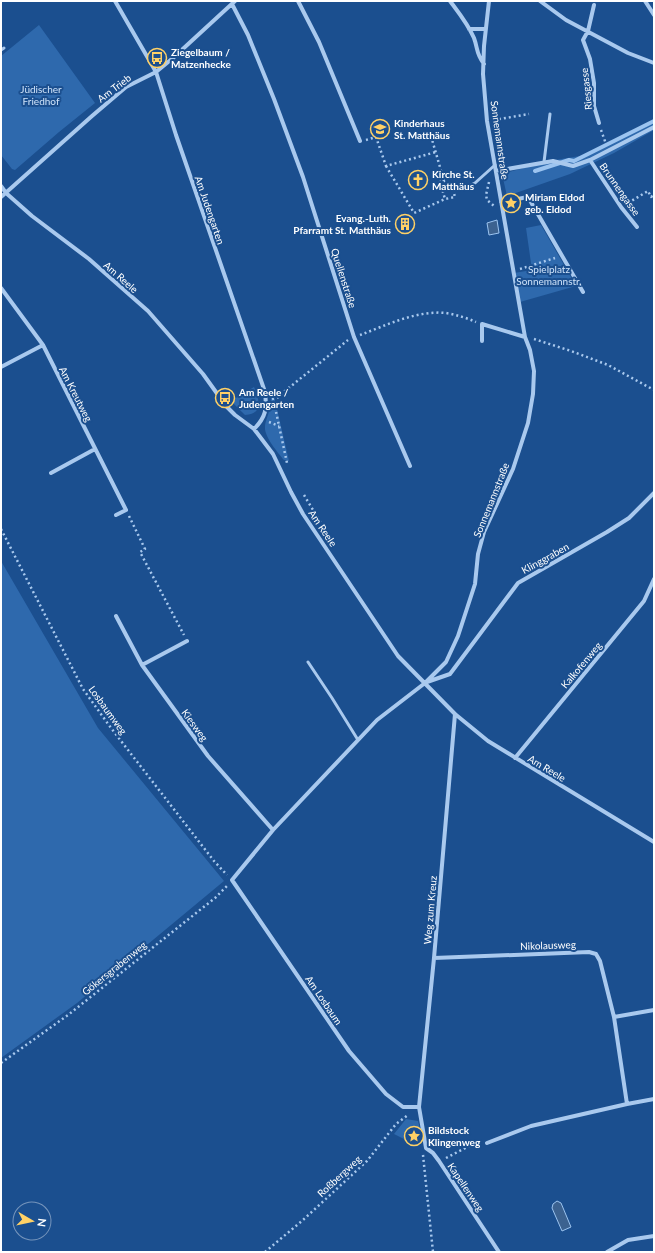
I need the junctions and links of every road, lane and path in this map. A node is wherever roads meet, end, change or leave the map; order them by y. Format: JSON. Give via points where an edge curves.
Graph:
{"nodes":[{"id":1,"x":114,"y":1,"type":"edge"},
{"id":2,"x":298,"y":1,"type":"edge"},
{"id":3,"x":450,"y":1,"type":"edge"},
{"id":4,"x":489,"y":1,"type":"edge"},
{"id":5,"x":540,"y":1,"type":"edge"},
{"id":6,"x":645,"y":1,"type":"edge"},
{"id":7,"x":233,"y":2,"type":"edge"},
{"id":8,"x":594,"y":5,"type":"dead end"},
{"id":9,"x":654,"y":14,"type":"edge"},
{"id":10,"x":469,"y":29,"type":"junction"},
{"id":11,"x":486,"y":29,"type":"junction"},
{"id":12,"x":588,"y":31,"type":"junction"},
{"id":13,"x":654,"y":63,"type":"edge"},
{"id":14,"x":484,"y":64,"type":"junction"},
{"id":15,"x":156,"y":72,"type":"junction"},
{"id":16,"x":529,"y":114,"type":"dead end"},
{"id":17,"x":550,"y":114,"type":"dead end"},
{"id":18,"x":487,"y":121,"type":"junction"},
{"id":19,"x":599,"y":123,"type":"joint"},
{"id":20,"x":654,"y":127,"type":"edge"},
{"id":21,"x":431,"y":136,"type":"dead end"},
{"id":22,"x":376,"y":137,"type":"dead end"},
{"id":23,"x":360,"y":141,"type":"dead end"},
{"id":24,"x":606,"y":144,"type":"dead end"},
{"id":25,"x":436,"y":152,"type":"junction"},
{"id":26,"x":590,"y":160,"type":"junction"},
{"id":27,"x":544,"y":162,"type":"junction"},
{"id":28,"x":495,"y":165,"type":"junction"},
{"id":29,"x":386,"y":166,"type":"junction"},
{"id":30,"x":496,"y":171,"type":"junction"},
{"id":31,"x":1,"y":186,"type":"edge"},
{"id":32,"x":469,"y":186,"type":"joint"},
{"id":33,"x":6,"y":193,"type":"junction"},
{"id":34,"x":654,"y":195,"type":"edge"},
{"id":35,"x":1,"y":197,"type":"edge"},
{"id":36,"x":445,"y":199,"type":"junction"},
{"id":37,"x":501,"y":202,"type":"junction"},
{"id":38,"x":621,"y":207,"type":"junction"},
{"id":39,"x":637,"y":227,"type":"dead end"},
{"id":40,"x":555,"y":258,"type":"dead end"},
{"id":41,"x":514,"y":270,"type":"junction"},
{"id":42,"x":1,"y":288,"type":"edge"},
{"id":43,"x":583,"y":292,"type":"dead end"},
{"id":44,"x":482,"y":324,"type":"junction"},
{"id":45,"x":364,"y":333,"type":"dead end"},
{"id":46,"x":525,"y":337,"type":"junction"},
{"id":47,"x":347,"y":340,"type":"dead end"},
{"id":48,"x":482,"y":341,"type":"dead end"},
{"id":49,"x":43,"y":345,"type":"junction"},
{"id":50,"x":1,"y":367,"type":"edge"},
{"id":51,"x":654,"y":390,"type":"edge"},
{"id":52,"x":279,"y":397,"type":"dead end"},
{"id":53,"x":273,"y":399,"type":"dead end"},
{"id":54,"x":254,"y":429,"type":"junction"},
{"id":55,"x":96,"y":450,"type":"junction"},
{"id":56,"x":288,"y":466,"type":"dead end"},
{"id":57,"x":410,"y":466,"type":"dead end"},
{"id":58,"x":51,"y":473,"type":"dead end"},
{"id":59,"x":302,"y":492,"type":"dead end"},
{"id":60,"x":654,"y":493,"type":"edge"},
{"id":61,"x":126,"y":510,"type":"junction"},
{"id":62,"x":116,"y":515,"type":"dead end"},
{"id":63,"x":1,"y":529,"type":"edge"},
{"id":64,"x":329,"y":536,"type":"dead end"},
{"id":65,"x":654,"y":579,"type":"edge"},
{"id":66,"x":116,"y":616,"type":"dead end"},
{"id":67,"x":187,"y":641,"type":"joint"},
{"id":68,"x":308,"y":662,"type":"dead end"},
{"id":69,"x":142,"y":665,"type":"junction"},
{"id":70,"x":425,"y":683,"type":"junction"},
{"id":71,"x":455,"y":714,"type":"junction"},
{"id":72,"x":358,"y":740,"type":"junction"},
{"id":73,"x":515,"y":758,"type":"junction"},
{"id":74,"x":273,"y":830,"type":"junction"},
{"id":75,"x":654,"y":842,"type":"edge"},
{"id":76,"x":232,"y":880,"type":"junction"},
{"id":77,"x":434,"y":958,"type":"junction"},
{"id":78,"x":654,"y":1010,"type":"edge"},
{"id":79,"x":614,"y":1017,"type":"junction"},
{"id":80,"x":1,"y":1063,"type":"edge"},
{"id":81,"x":654,"y":1099,"type":"edge"},
{"id":82,"x":627,"y":1104,"type":"junction"},
{"id":83,"x":419,"y":1106,"type":"junction"},
{"id":84,"x":486,"y":1143,"type":"joint"},
{"id":85,"x":426,"y":1148,"type":"junction"},
{"id":86,"x":439,"y":1162,"type":"junction"},
{"id":87,"x":654,"y":1236,"type":"edge"},
{"id":88,"x":264,"y":1252,"type":"edge"},
{"id":89,"x":433,"y":1252,"type":"edge"},
{"id":90,"x":499,"y":1252,"type":"edge"},
{"id":91,"x":607,"y":1252,"type":"edge"}],
"edges":[{"from":1,"to":15,"type":"street","name":"Am Judengarten"},
{"from":2,"to":23,"type":"street","via":[[319,42]]},
{"from":3,"to":10,"type":"street","name":"Sonnemannstraße"},
{"from":4,"to":11,"type":"street","name":"Sonnemannstraße"},
{"from":5,"to":12,"type":"street","via":[[566,20]]},
{"from":6,"to":9,"type":"street"},
{"from":7,"to":15,"type":"street","name":"Am Trieb"},
{"from":7,"to":57,"type":"street","name":"Quellenstraße","via":[[301,170],[354,337]]},
{"from":8,"to":12,"type":"street","name":"Riesgasse"},
{"from":10,"to":11,"type":"street"},
{"from":10,"to":14,"type":"street","name":"Sonnemannstraße","via":[[474,38],[478,57]]},
{"from":11,"to":14,"type":"street","name":"Sonnemannstraße"},
{"from":12,"to":13,"type":"street"},
{"from":12,"to":19,"type":"street","name":"Riesgasse","via":[[583,40],[590,59],[594,106]]},
{"from":14,"to":18,"type":"street","name":"Sonnemannstraße"},
{"from":15,"to":33,"type":"street","name":"Am Trieb","via":[[126,87]]},
{"from":15,"to":54,"type":"street","name":"Am Judengarten","via":[[265,392],[263,420]]},
{"from":16,"to":18,"type":"path"},
{"from":17,"to":27,"type":"lane"},
{"from":18,"to":28,"type":"street","name":"Sonnemannstraße"},
{"from":19,"to":24,"type":"path"},
{"from":20,"to":26,"type":"street","name":"Brunnengasse"},
{"from":21,"to":25,"type":"path"},
{"from":22,"to":29,"type":"path"},
{"from":25,"to":29,"type":"path"},
{"from":25,"to":36,"type":"path","via":[[444,181],[440,182]]},
{"from":26,"to":27,"type":"street","name":"Brunnengasse","via":[[572,166],[553,161]]},
{"from":26,"to":38,"type":"street","name":"Brunnengasse"},
{"from":27,"to":30,"type":"street","name":"Brunnengasse"},
{"from":28,"to":30,"type":"street","name":"Sonnemannstraße"},
{"from":28,"to":32,"type":"lane"},
{"from":29,"to":36,"type":"path","via":[[414,213]]},
{"from":30,"to":37,"type":"street","name":"Sonnemannstraße"},
{"from":31,"to":33,"type":"street","name":"Am Reele"},
{"from":32,"to":36,"type":"path","via":[[453,190],[455,196]]},
{"from":33,"to":35,"type":"street","name":"Am Trieb"},
{"from":33,"to":54,"type":"street","name":"Am Reele","via":[[89,259],[148,311],[203,374],[226,406]]},
{"from":34,"to":38,"type":"path","via":[[651,197],[648,191]]},
{"from":37,"to":41,"type":"street","name":"Sonnemannstraße"},
{"from":37,"to":43,"type":"street","via":[[528,197]]},
{"from":38,"to":39,"type":"street","name":"Brunnengasse"},
{"from":40,"to":41,"type":"path"},
{"from":41,"to":46,"type":"street","name":"Sonnemannstraße"},
{"from":42,"to":49,"type":"street","name":"Am Kreutweg"},
{"from":44,"to":45,"type":"path","via":[[452,315],[431,313],[407,318]]},
{"from":44,"to":46,"type":"street"},
{"from":44,"to":48,"type":"street"},
{"from":46,"to":51,"type":"path","via":[[608,365]]},
{"from":46,"to":70,"type":"street","name":"Sonnemannstraße","via":[[534,371],[528,423],[513,469],[484,532],[478,554],[475,584],[458,636],[446,662]]},
{"from":47,"to":52,"type":"path"},
{"from":49,"to":50,"type":"street"},
{"from":49,"to":55,"type":"street","name":"Am Kreutweg"},
{"from":53,"to":56,"type":"path"},
{"from":54,"to":70,"type":"street","name":"Am Reele","via":[[273,454],[311,526],[398,656]]},
{"from":55,"to":58,"type":"street"},
{"from":55,"to":61,"type":"street","name":"Am Kreutweg"},
{"from":59,"to":64,"type":"path"},
{"from":60,"to":70,"type":"street","name":"Klinggraben","via":[[623,522],[518,583],[450,674]]},
{"from":61,"to":62,"type":"street"},
{"from":61,"to":67,"type":"path","via":[[145,549],[140,552]]},
{"from":63,"to":76,"type":"path","name":"Losbaumweg","via":[[83,689],[214,861]]},
{"from":65,"to":73,"type":"street","name":"Kalkofenweg","via":[[644,601]]},
{"from":66,"to":69,"type":"street","name":"Kiesweg"},
{"from":67,"to":69,"type":"street"},
{"from":68,"to":72,"type":"lane"},
{"from":69,"to":74,"type":"street","name":"Kiesweg","via":[[208,756]]},
{"from":70,"to":71,"type":"street","name":"Am Reele"},
{"from":70,"to":72,"type":"street","via":[[377,720]]},
{"from":71,"to":73,"type":"street","name":"Am Reele","via":[[488,741]]},
{"from":71,"to":77,"type":"street","name":"Weg zum Kreuz"},
{"from":72,"to":74,"type":"street"},
{"from":73,"to":75,"type":"street","name":"Am Reele"},
{"from":74,"to":76,"type":"street"},
{"from":76,"to":80,"type":"path","name":"Gökersgrabenweg","via":[[215,898],[80,1005]]},
{"from":76,"to":83,"type":"street","name":"Am Losbaum","via":[[349,1051],[386,1094],[403,1107]]},
{"from":77,"to":79,"type":"street","name":"Nikolausweg","via":[[589,952],[596,954]]},
{"from":77,"to":83,"type":"street","name":"Weg zum Kreuz"},
{"from":78,"to":79,"type":"street"},
{"from":79,"to":82,"type":"street","name":"Nikolausweg"},
{"from":81,"to":82,"type":"street"},
{"from":82,"to":84,"type":"street","via":[[531,1126]]},
{"from":83,"to":85,"type":"street"},
{"from":83,"to":88,"type":"path","name":"Roßbergweg","via":[[396,1124],[367,1161]]},
{"from":84,"to":86,"type":"path","via":[[475,1143]]},
{"from":85,"to":86,"type":"street","name":"Kapellenweg"},
{"from":85,"to":89,"type":"path","via":[[422,1157]]},
{"from":86,"to":90,"type":"street","name":"Kapellenweg"},
{"from":87,"to":91,"type":"street","via":[[628,1240]]}]}
